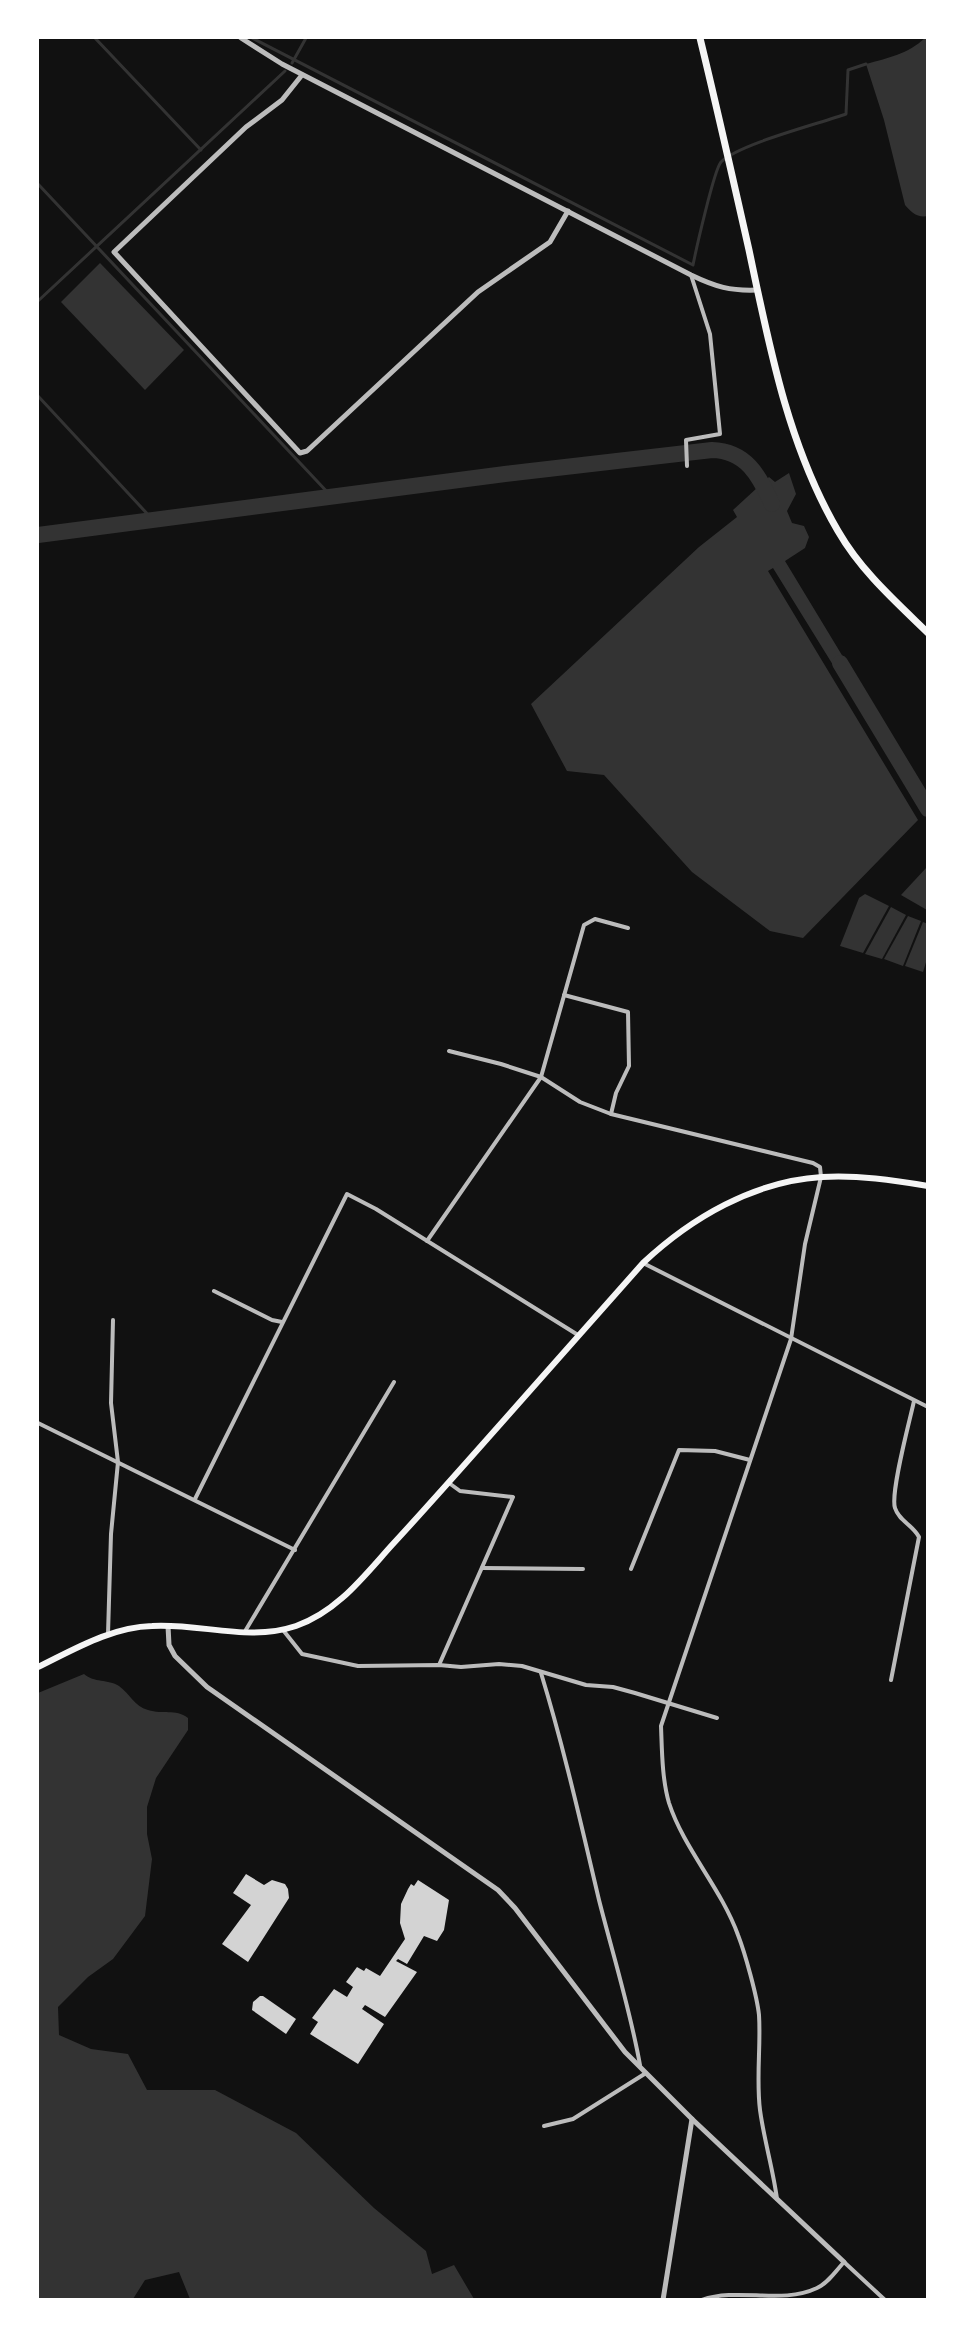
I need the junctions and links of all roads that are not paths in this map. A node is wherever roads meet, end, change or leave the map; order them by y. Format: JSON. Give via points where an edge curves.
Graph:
{"nodes":[{"id":1,"x":241,"y":38,"type":"edge"},
{"id":2,"x":700,"y":38,"type":"edge"},
{"id":3,"x":302,"y":75,"type":"junction"},
{"id":4,"x":568,"y":212,"type":"junction"},
{"id":5,"x":691,"y":275,"type":"junction"},
{"id":6,"x":757,"y":290,"type":"junction"},
{"id":7,"x":687,"y":466,"type":"dead end"},
{"id":8,"x":927,"y":633,"type":"edge"},
{"id":9,"x":628,"y":928,"type":"dead end"},
{"id":10,"x":564,"y":995,"type":"junction"},
{"id":11,"x":449,"y":1051,"type":"dead end"},
{"id":12,"x":541,"y":1077,"type":"junction"},
{"id":13,"x":611,"y":1114,"type":"junction"},
{"id":14,"x":821,"y":1177,"type":"junction"},
{"id":15,"x":927,"y":1186,"type":"edge"},
{"id":16,"x":427,"y":1241,"type":"junction"},
{"id":17,"x":643,"y":1263,"type":"junction"},
{"id":18,"x":214,"y":1291,"type":"dead end"},
{"id":19,"x":113,"y":1320,"type":"dead end"},
{"id":20,"x":282,"y":1322,"type":"junction"},
{"id":21,"x":578,"y":1335,"type":"junction"},
{"id":22,"x":791,"y":1339,"type":"junction"},
{"id":23,"x":394,"y":1382,"type":"dead end"},
{"id":24,"x":914,"y":1401,"type":"junction"},
{"id":25,"x":927,"y":1407,"type":"edge"},
{"id":26,"x":38,"y":1424,"type":"edge"},
{"id":27,"x":750,"y":1460,"type":"junction"},
{"id":28,"x":118,"y":1462,"type":"junction"},
{"id":29,"x":449,"y":1483,"type":"junction"},
{"id":30,"x":195,"y":1499,"type":"junction"},
{"id":31,"x":295,"y":1550,"type":"junction"},
{"id":32,"x":482,"y":1568,"type":"junction"},
{"id":33,"x":583,"y":1569,"type":"dead end"},
{"id":34,"x":632,"y":1569,"type":"dead end"},
{"id":35,"x":168,"y":1626,"type":"junction"},
{"id":36,"x":283,"y":1629,"type":"junction"},
{"id":37,"x":243,"y":1634,"type":"junction"},
{"id":38,"x":108,"y":1635,"type":"junction"},
{"id":39,"x":439,"y":1665,"type":"junction"},
{"id":40,"x":38,"y":1667,"type":"edge"},
{"id":41,"x":542,"y":1674,"type":"junction"},
{"id":42,"x":891,"y":1680,"type":"dead end"},
{"id":43,"x":668,"y":1703,"type":"junction"},
{"id":44,"x":717,"y":1718,"type":"dead end"},
{"id":45,"x":640,"y":2065,"type":"junction"},
{"id":46,"x":647,"y":2073,"type":"junction"},
{"id":47,"x":692,"y":2119,"type":"junction"},
{"id":48,"x":544,"y":2126,"type":"dead end"},
{"id":49,"x":777,"y":2200,"type":"junction"},
{"id":50,"x":844,"y":2262,"type":"junction"},
{"id":51,"x":663,"y":2300,"type":"edge"},
{"id":52,"x":702,"y":2300,"type":"edge"},
{"id":53,"x":885,"y":2300,"type":"edge"}],
"edges":[{"from":1,"to":3,"type":"street"},
{"from":2,"to":6,"type":"main road"},
{"from":3,"to":4,"type":"street"},
{"from":3,"to":4,"type":"street","via":[[282,100],[246,127],[114,252],[300,453],[307,452],[478,292],[550,242]]},
{"from":4,"to":5,"type":"street"},
{"from":5,"to":6,"type":"street","via":[[718,288]]},
{"from":5,"to":7,"type":"street","via":[[710,334],[720,434],[686,440]]},
{"from":6,"to":8,"type":"main road","via":[[796,437],[829,516],[862,567]]},
{"from":9,"to":10,"type":"street","via":[[595,919],[584,925]]},
{"from":10,"to":12,"type":"street"},
{"from":10,"to":13,"type":"street","via":[[628,1012],[629,1066]]},
{"from":11,"to":12,"type":"street"},
{"from":12,"to":13,"type":"street","via":[[580,1102]]},
{"from":12,"to":16,"type":"street"},
{"from":13,"to":14,"type":"street","via":[[813,1163],[820,1167]]},
{"from":14,"to":15,"type":"main road","via":[[877,1178]]},
{"from":14,"to":17,"type":"main road","via":[[751,1193],[707,1213],[671,1237]]},
{"from":14,"to":22,"type":"street","via":[[805,1244]]},
{"from":16,"to":20,"type":"street","via":[[346,1194]]},
{"from":16,"to":21,"type":"street"},
{"from":17,"to":21,"type":"main road"},
{"from":17,"to":22,"type":"street"},
{"from":18,"to":20,"type":"street"},
{"from":19,"to":28,"type":"street","via":[[111,1403]]},
{"from":20,"to":30,"type":"street"},
{"from":21,"to":29,"type":"main road"},
{"from":22,"to":24,"type":"street"},
{"from":22,"to":27,"type":"street"},
{"from":23,"to":31,"type":"street"},
{"from":24,"to":25,"type":"street"},
{"from":24,"to":42,"type":"street","via":[[897,1478],[895,1508],[919,1537]]},
{"from":26,"to":28,"type":"street"},
{"from":27,"to":34,"type":"street","via":[[715,1451],[679,1450]]},
{"from":27,"to":43,"type":"street"},
{"from":28,"to":30,"type":"street"},
{"from":28,"to":38,"type":"street"},
{"from":29,"to":32,"type":"street","via":[[460,1491],[513,1497]]},
{"from":29,"to":36,"type":"main road","via":[[335,1604],[315,1618]]},
{"from":30,"to":31,"type":"street"},
{"from":31,"to":37,"type":"street"},
{"from":32,"to":33,"type":"street"},
{"from":32,"to":39,"type":"street"},
{"from":35,"to":37,"type":"main road"},
{"from":35,"to":38,"type":"main road","via":[[138,1627]]},
{"from":35,"to":45,"type":"street","via":[[169,1645],[175,1656],[207,1687],[498,1890],[625,2052]]},
{"from":36,"to":37,"type":"main road"},
{"from":36,"to":39,"type":"street","via":[[302,1654],[358,1666]]},
{"from":38,"to":40,"type":"main road"},
{"from":39,"to":41,"type":"street","via":[[522,1666]]},
{"from":41,"to":43,"type":"street","via":[[613,1687]]},
{"from":41,"to":45,"type":"street"},
{"from":43,"to":44,"type":"street"},
{"from":43,"to":49,"type":"street","via":[[661,1726],[669,1802],[723,1899],[739,1937],[759,2013],[760,2110]]},
{"from":45,"to":46,"type":"street"},
{"from":46,"to":47,"type":"street"},
{"from":46,"to":48,"type":"street","via":[[573,2119]]},
{"from":47,"to":49,"type":"street"},
{"from":47,"to":51,"type":"street"},
{"from":49,"to":50,"type":"street"},
{"from":50,"to":52,"type":"street","via":[[819,2287],[802,2293],[720,2295]]},
{"from":50,"to":53,"type":"street"}]}
